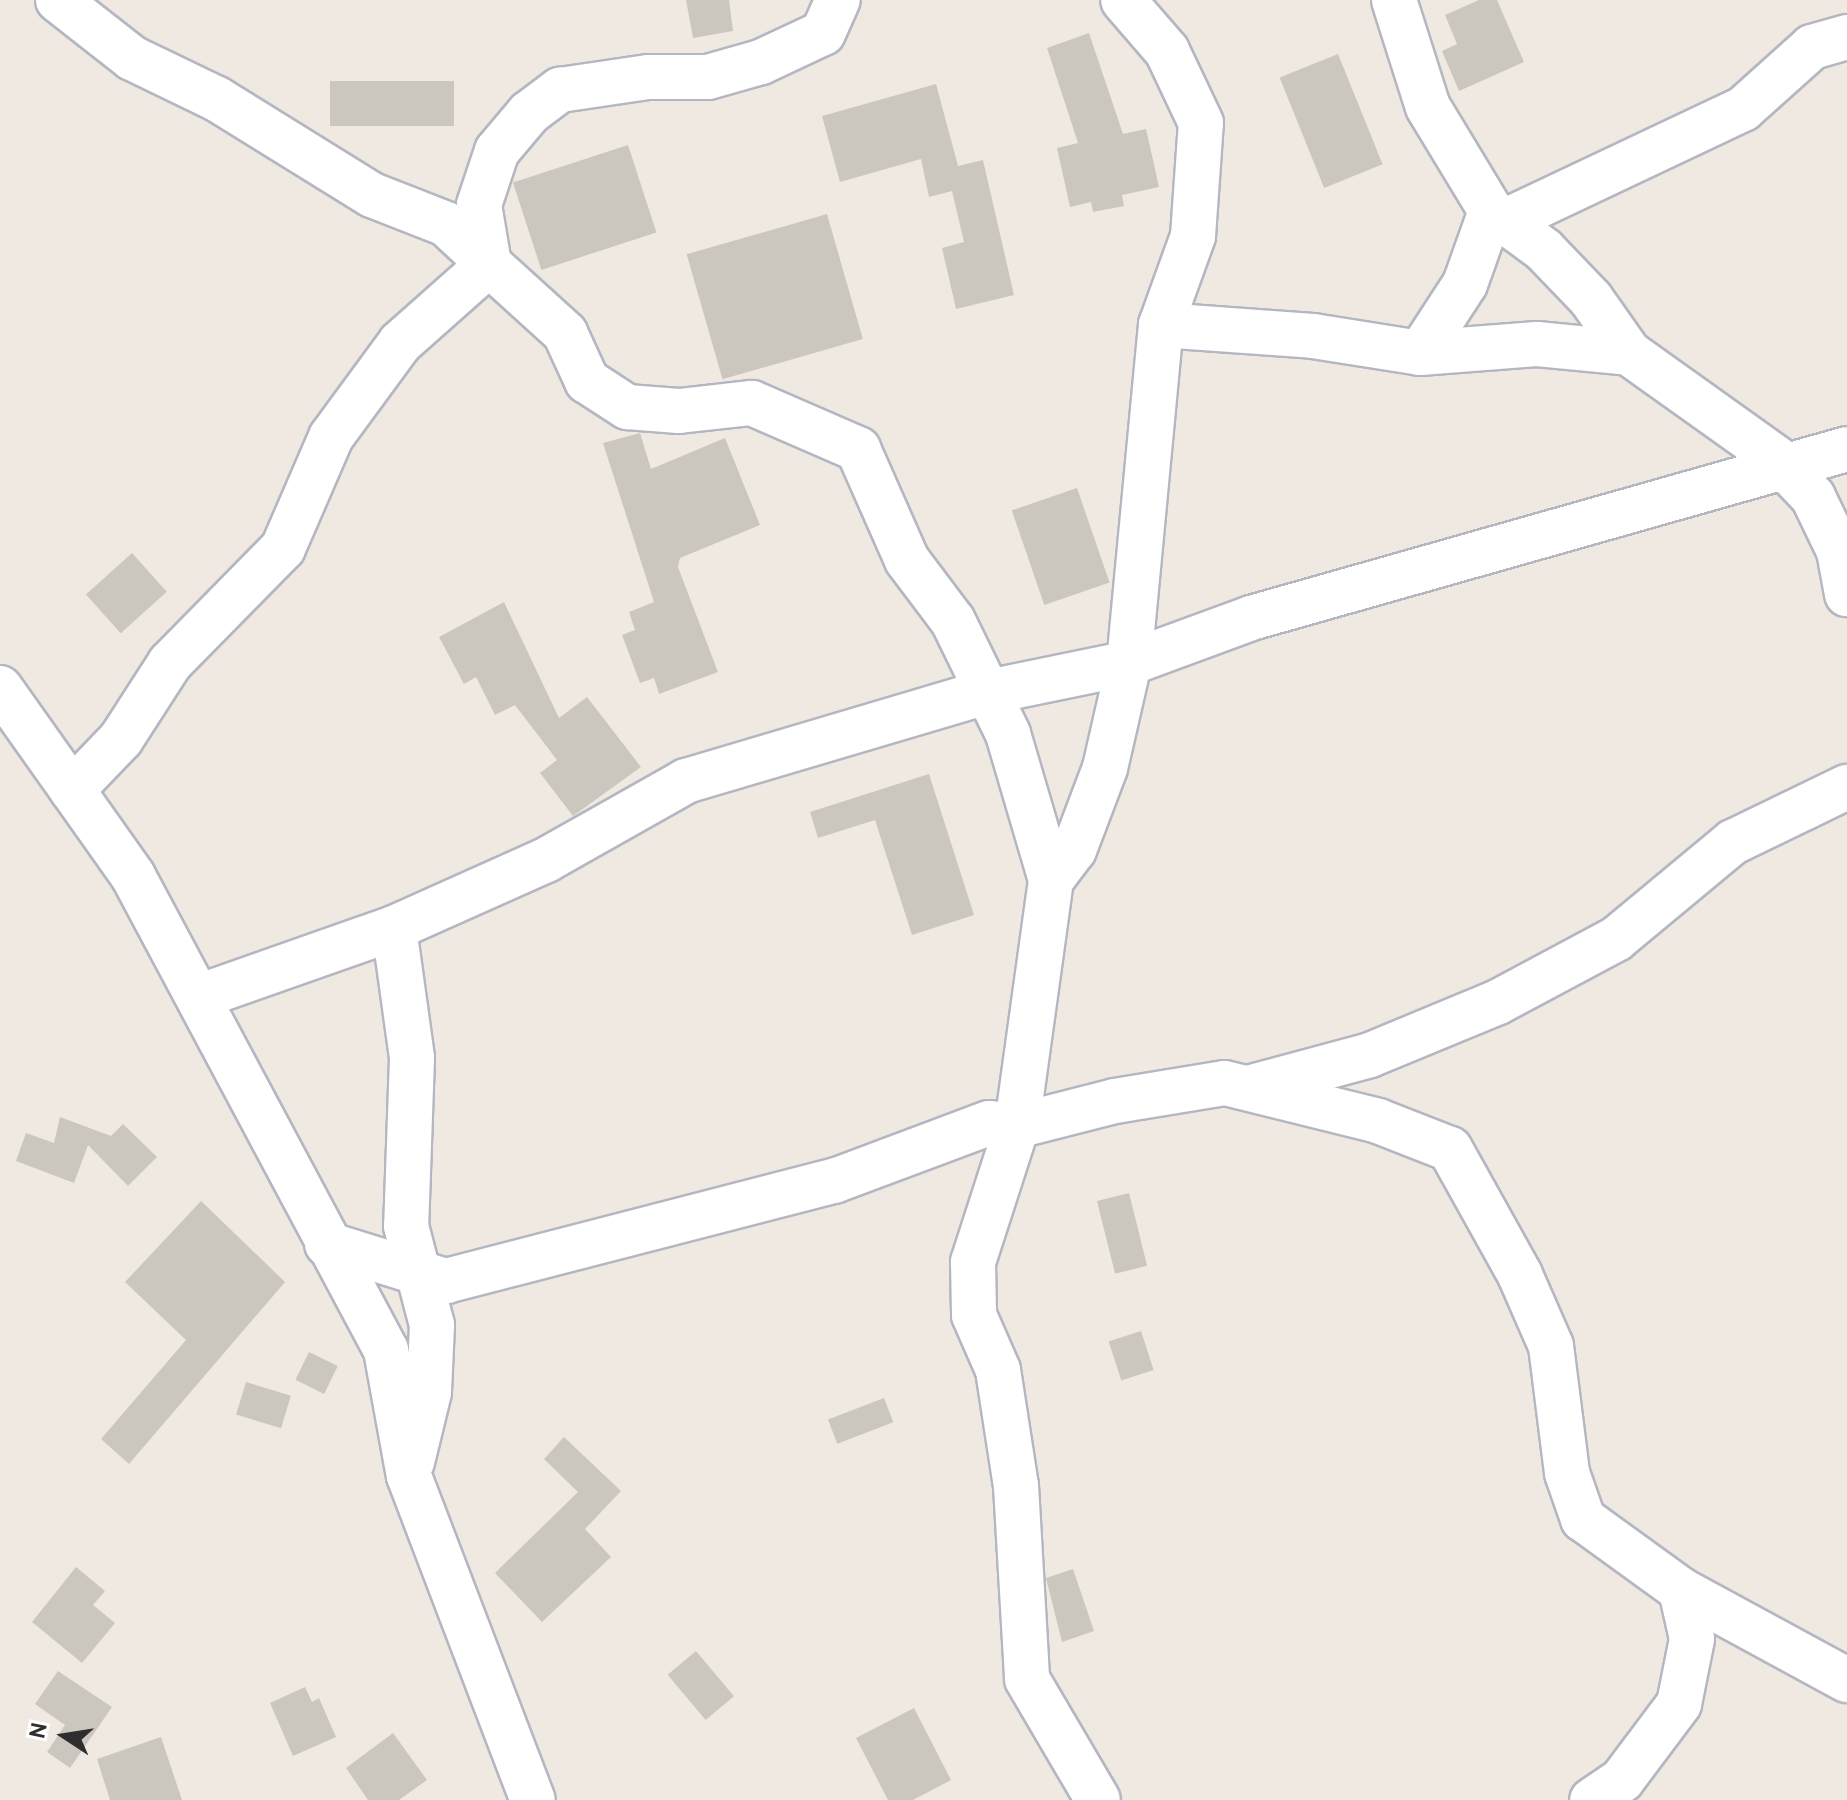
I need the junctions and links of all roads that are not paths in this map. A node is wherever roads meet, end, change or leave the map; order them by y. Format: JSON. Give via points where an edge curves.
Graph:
{"nodes":[{"id":1,"x":58,"y":0,"type":"edge"},
{"id":2,"x":838,"y":0,"type":"edge"},
{"id":3,"x":1123,"y":0,"type":"edge"},
{"id":4,"x":1394,"y":0,"type":"edge"},
{"id":5,"x":1847,"y":37,"type":"edge"},
{"id":6,"x":1500,"y":216,"type":"junction"},
{"id":7,"x":489,"y":264,"type":"junction"},
{"id":8,"x":1161,"y":325,"type":"junction"},
{"id":9,"x":1420,"y":353,"type":"junction"},
{"id":10,"x":1629,"y":353,"type":"junction"},
{"id":11,"x":1847,"y":449,"type":"edge"},
{"id":12,"x":1785,"y":467,"type":"junction"},
{"id":13,"x":1843,"y":549,"type":"edge"},
{"id":14,"x":1847,"y":594,"type":"edge"},
{"id":15,"x":1129,"y":663,"type":"junction"},
{"id":16,"x":0,"y":688,"type":"edge"},
{"id":17,"x":983,"y":693,"type":"junction"},
{"id":18,"x":1847,"y":787,"type":"edge"},
{"id":19,"x":72,"y":790,"type":"junction"},
{"id":20,"x":1051,"y":880,"type":"junction"},
{"id":21,"x":394,"y":928,"type":"junction"},
{"id":22,"x":201,"y":996,"type":"junction"},
{"id":23,"x":1246,"y":1088,"type":"junction"},
{"id":24,"x":1017,"y":1126,"type":"junction"},
{"id":25,"x":327,"y":1244,"type":"junction"},
{"id":26,"x":418,"y":1275,"type":"junction"},
{"id":27,"x":409,"y":1476,"type":"junction"},
{"id":28,"x":1681,"y":1590,"type":"junction"},
{"id":29,"x":1847,"y":1680,"type":"edge"},
{"id":30,"x":1075,"y":1752,"type":"junction"},
{"id":31,"x":533,"y":1800,"type":"edge"},
{"id":32,"x":1059,"y":1800,"type":"edge"},
{"id":33,"x":1098,"y":1800,"type":"edge"},
{"id":34,"x":1592,"y":1800,"type":"edge"}],
"edges":[{"from":1,"to":7,"type":"street","via":[[132,58],[217,99],[372,195],[446,224]]},
{"from":2,"to":7,"type":"street","via":[[823,33],[761,62],[708,77],[648,77],[560,90],[529,113],[497,151],[479,205]]},
{"from":3,"to":8,"type":"street","via":[[1167,51],[1201,123],[1193,236]]},
{"from":4,"to":6,"type":"street","via":[[1428,107]]},
{"from":5,"to":6,"type":"street","via":[[1812,47],[1743,109]]},
{"from":6,"to":9,"type":"street","via":[[1465,284]]},
{"from":6,"to":10,"type":"street","via":[[1591,299]]},
{"from":7,"to":17,"type":"street","via":[[565,333],[587,381],[627,407],[679,411],[752,403],[858,449],[907,560],[953,621]]},
{"from":7,"to":19,"type":"street","via":[[400,343],[331,437],[283,548],[170,663],[121,739]]},
{"from":8,"to":9,"type":"street","via":[[1313,336]]},
{"from":8,"to":15,"type":"street"},
{"from":9,"to":10,"type":"street","via":[[1537,344]]},
{"from":10,"to":12,"type":"street"},
{"from":11,"to":12,"type":"street"},
{"from":12,"to":13,"type":"street","via":[[1813,497]]},
{"from":12,"to":15,"type":"street","via":[[1251,618]]},
{"from":13,"to":14,"type":"street"},
{"from":15,"to":17,"type":"street"},
{"from":15,"to":20,"type":"street","via":[[1105,768],[1074,850]]},
{"from":16,"to":19,"type":"street"},
{"from":17,"to":20,"type":"street","via":[[1008,734]]},
{"from":17,"to":21,"type":"street","via":[[686,781],[546,860]]},
{"from":18,"to":23,"type":"street","via":[[1733,842],[1616,939],[1498,1002],[1370,1055]]},
{"from":19,"to":22,"type":"street","via":[[133,876]]},
{"from":20,"to":24,"type":"street"},
{"from":21,"to":22,"type":"street"},
{"from":21,"to":26,"type":"street","via":[[412,1058],[406,1226]]},
{"from":22,"to":25,"type":"street"},
{"from":23,"to":24,"type":"street","via":[[1225,1083],[1115,1101]]},
{"from":23,"to":28,"type":"street","via":[[1378,1121],[1450,1149],[1520,1275],[1551,1346],[1567,1473],[1583,1519]]},
{"from":24,"to":26,"type":"street","via":[[989,1123],[834,1181],[446,1281]]},
{"from":24,"to":30,"type":"street","via":[[973,1262],[974,1315],[998,1370],[1016,1486],[1027,1679]]},
{"from":25,"to":26,"type":"street"},
{"from":25,"to":27,"type":"street","via":[[386,1350]]},
{"from":26,"to":27,"type":"street","via":[[432,1325],[429,1392]]},
{"from":27,"to":31,"type":"street"},
{"from":28,"to":29,"type":"street"},
{"from":28,"to":34,"type":"street","via":[[1692,1639],[1679,1704],[1622,1780]]},
{"from":30,"to":32,"type":"street"},
{"from":30,"to":33,"type":"street"}]}
